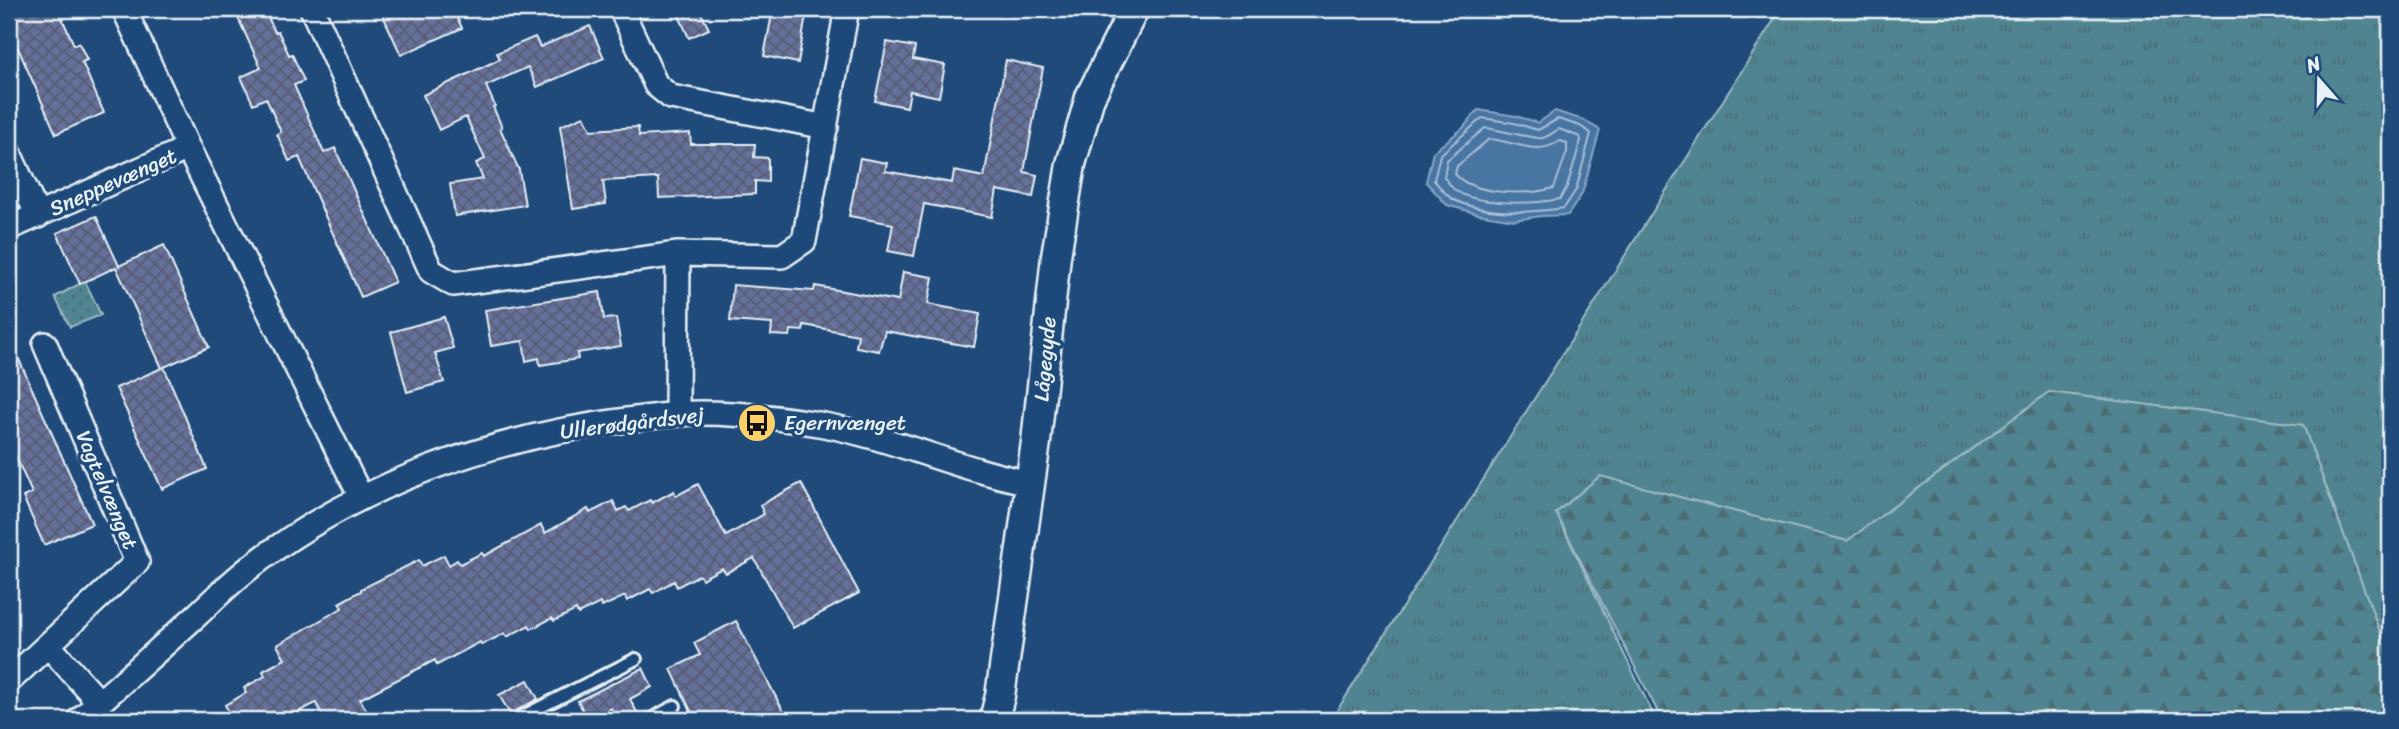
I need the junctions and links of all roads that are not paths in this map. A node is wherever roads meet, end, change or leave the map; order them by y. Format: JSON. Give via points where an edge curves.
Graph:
{"nodes":[{"id":1,"x":124,"y":9,"type":"edge"},
{"id":2,"x":312,"y":9,"type":"edge"},
{"id":3,"x":621,"y":9,"type":"edge"},
{"id":4,"x":847,"y":9,"type":"edge"},
{"id":5,"x":1134,"y":9,"type":"edge"},
{"id":6,"x":826,"y":127,"type":"junction"},
{"id":7,"x":188,"y":148,"type":"junction"},
{"id":8,"x":9,"y":153,"type":"edge"},
{"id":9,"x":38,"y":216,"type":"junction"},
{"id":10,"x":9,"y":229,"type":"edge"},
{"id":11,"x":678,"y":254,"type":"junction"},
{"id":12,"x":45,"y":344,"type":"dead end"},
{"id":13,"x":677,"y":414,"type":"junction"},
{"id":14,"x":1031,"y":483,"type":"junction"},
{"id":15,"x":361,"y":496,"type":"junction"},
{"id":16,"x":48,"y":645,"type":"junction"},
{"id":17,"x":636,"y":659,"type":"dead end"},
{"id":18,"x":9,"y":681,"type":"edge"},
{"id":19,"x":99,"y":702,"type":"junction"},
{"id":20,"x":675,"y":705,"type":"dead end"},
{"id":21,"x":79,"y":720,"type":"edge"},
{"id":22,"x":515,"y":720,"type":"edge"},
{"id":23,"x":649,"y":720,"type":"edge"},
{"id":24,"x":994,"y":720,"type":"edge"}],
"edges":[{"from":1,"to":7,"type":"street"},
{"from":2,"to":11,"type":"street","via":[[431,271],[453,284]]},
{"from":3,"to":6,"type":"street","via":[[656,85],[671,97]]},
{"from":4,"to":6,"type":"street"},
{"from":5,"to":14,"type":"street","name":"Lågegyde","via":[[1090,97],[1071,164]]},
{"from":6,"to":11,"type":"street","via":[[804,242],[782,256]]},
{"from":7,"to":9,"type":"street","name":"Sneppevænget"},
{"from":7,"to":15,"type":"street"},
{"from":8,"to":9,"type":"street","name":"Sneppevænget"},
{"from":9,"to":10,"type":"street","name":"Sneppevænget"},
{"from":11,"to":13,"type":"street"},
{"from":12,"to":16,"type":"street","name":"Vagtelvænget","via":[[137,562]]},
{"from":13,"to":14,"type":"street","name":"Ullerødgårdsvej","via":[[761,416],[815,424]]},
{"from":13,"to":15,"type":"street","name":"Ullerødgårdsvej","via":[[529,437],[457,458]]},
{"from":14,"to":24,"type":"street","name":"Lågegyde"},
{"from":15,"to":19,"type":"street","name":"Ullerødgårdsvej","via":[[248,569]]},
{"from":16,"to":18,"type":"street","name":"Vagtelvænget"},
{"from":16,"to":19,"type":"street"},
{"from":17,"to":22,"type":"lane"},
{"from":19,"to":21,"type":"street","name":"Ullerødgårdsvej"},
{"from":20,"to":23,"type":"lane"}]}
